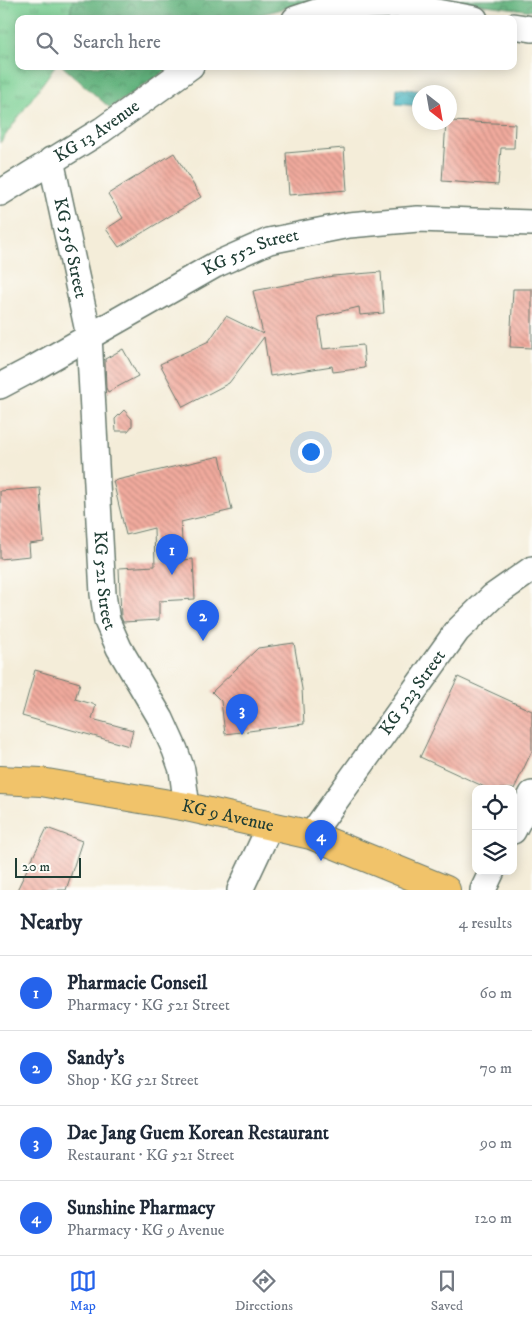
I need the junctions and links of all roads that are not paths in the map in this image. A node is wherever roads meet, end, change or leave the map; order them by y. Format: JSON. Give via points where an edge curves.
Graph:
{"nodes":[{"id":1,"x":308,"y":15,"type":"edge"},
{"id":2,"x":456,"y":15,"type":"edge"},
{"id":3,"x":517,"y":27,"type":"edge"},
{"id":4,"x":532,"y":29,"type":"edge"},
{"id":5,"x":185,"y":70,"type":"edge"},
{"id":6,"x":51,"y":160,"type":"junction"},
{"id":7,"x":0,"y":193,"type":"edge"},
{"id":8,"x":532,"y":223,"type":"edge"},
{"id":9,"x":89,"y":336,"type":"junction"},
{"id":10,"x":0,"y":386,"type":"edge"},
{"id":11,"x":532,"y":569,"type":"edge"},
{"id":12,"x":0,"y":780,"type":"edge"},
{"id":13,"x":532,"y":794,"type":"edge"},
{"id":14,"x":186,"y":807,"type":"junction"},
{"id":15,"x":270,"y":826,"type":"junction"},
{"id":16,"x":514,"y":830,"type":"edge"},
{"id":17,"x":311,"y":835,"type":"junction"},
{"id":18,"x":490,"y":875,"type":"edge"},
{"id":19,"x":240,"y":890,"type":"edge"},
{"id":20,"x":446,"y":890,"type":"edge"},
{"id":21,"x":483,"y":890,"type":"edge"}],
"edges":[{"from":1,"to":2,"type":"street","via":[[328,8],[400,4]]},
{"from":3,"to":4,"type":"street"},
{"from":5,"to":6,"type":"street","name":"KG 13 Avenue","via":[[102,130]]},
{"from":6,"to":7,"type":"street","name":"KG 13 Avenue"},
{"from":6,"to":9,"type":"street","name":"KG 556 Street"},
{"from":8,"to":9,"type":"street","name":"KG 552 Street","via":[[418,219],[349,225],[269,241],[215,265]]},
{"from":9,"to":10,"type":"street","name":"KG 552 Street"},
{"from":9,"to":14,"type":"street","name":"KG 521 Street","via":[[103,594],[108,621],[119,648],[161,719],[175,750],[182,770]]},
{"from":11,"to":17,"type":"street","name":"KG 523 Street","via":[[492,597],[457,631]]},
{"from":12,"to":14,"type":"main road","name":"KG 9 Avenue","via":[[41,782]]},
{"from":13,"to":16,"type":"street"},
{"from":14,"to":15,"type":"main road","name":"KG 9 Avenue"},
{"from":15,"to":17,"type":"main road","name":"KG 9 Avenue"},
{"from":15,"to":19,"type":"street"},
{"from":17,"to":20,"type":"main road","name":"KG 9 Avenue"},
{"from":18,"to":21,"type":"street"}]}
